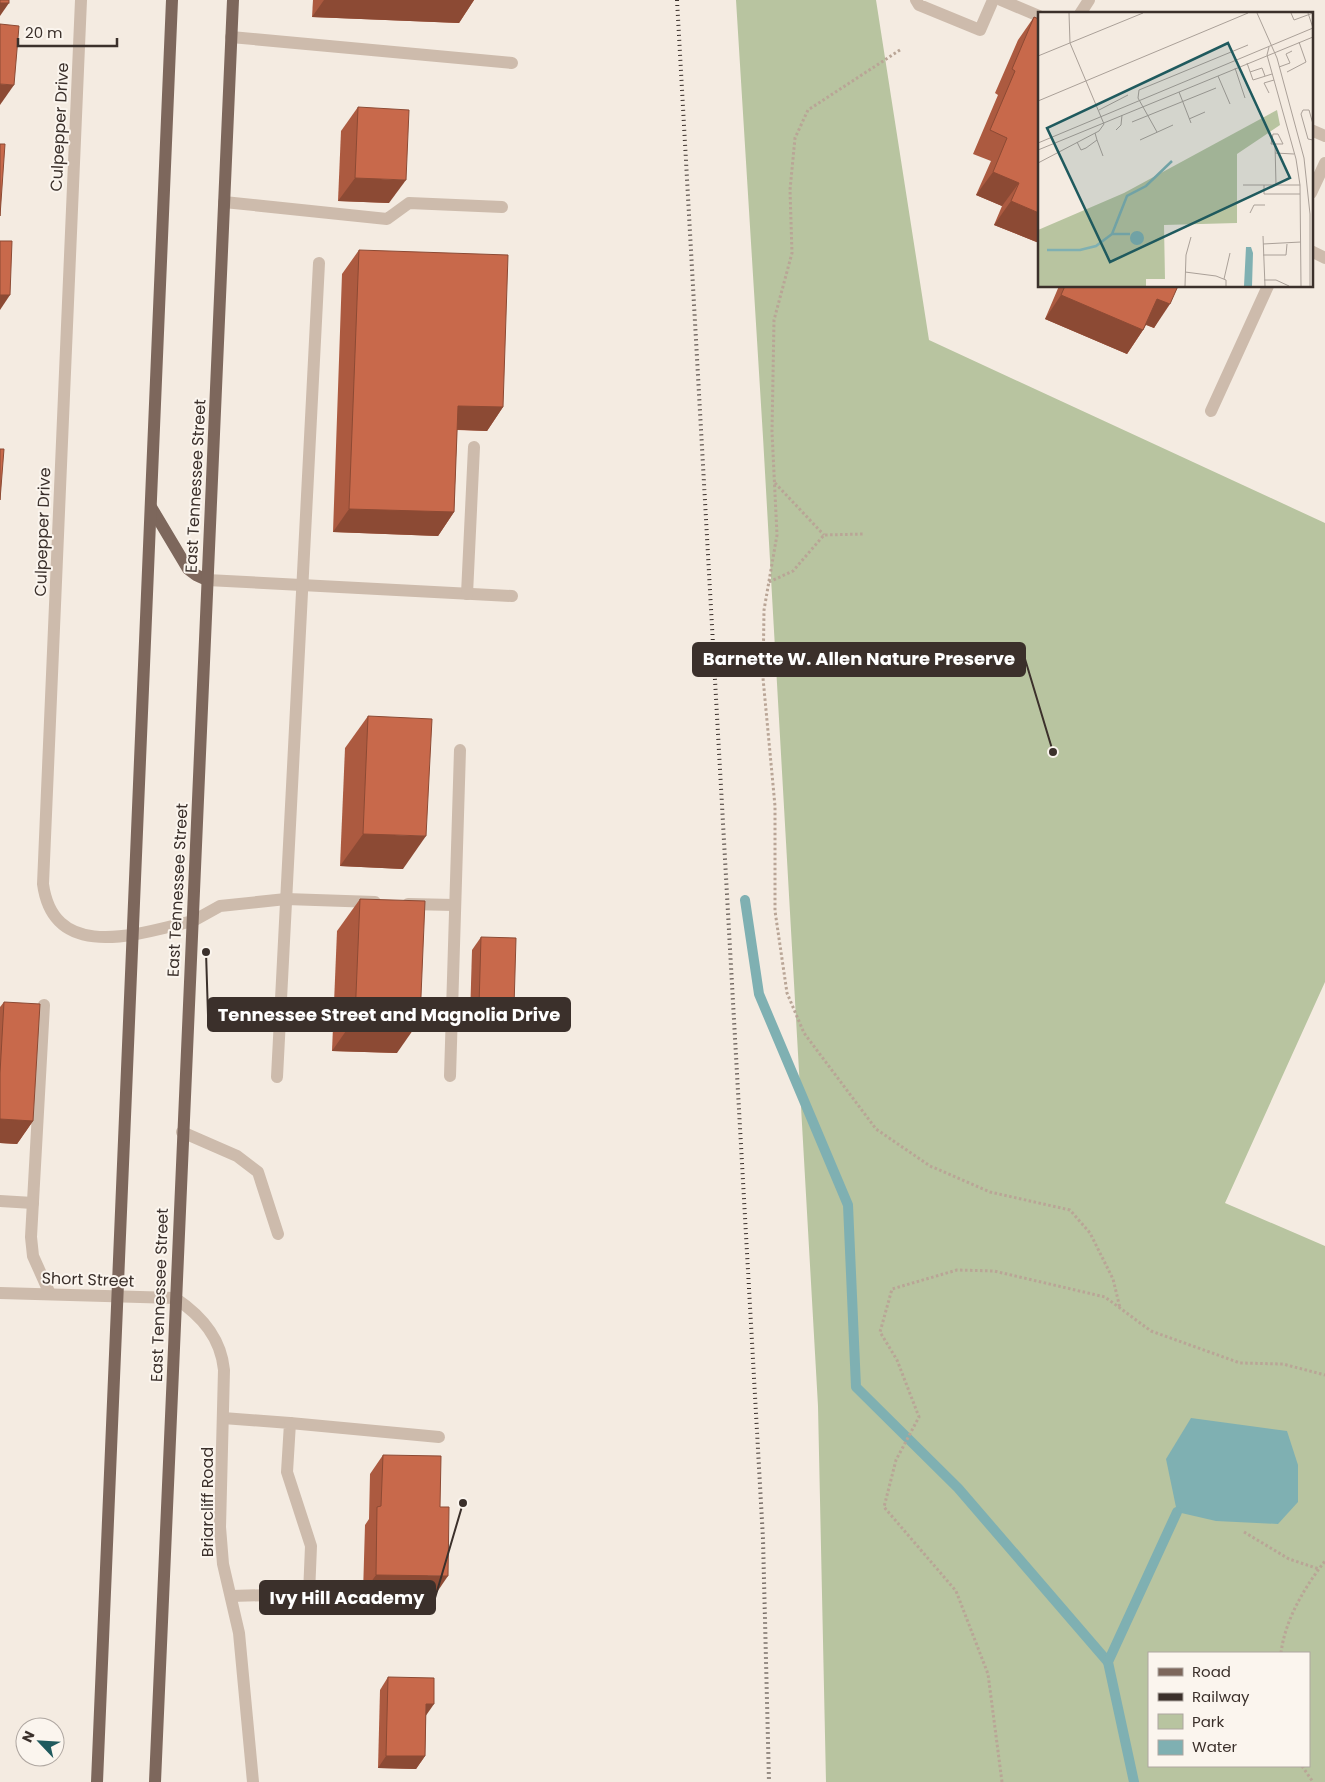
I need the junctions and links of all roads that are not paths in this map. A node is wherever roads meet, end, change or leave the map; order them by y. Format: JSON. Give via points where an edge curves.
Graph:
{"nodes":[{"id":1,"x":81,"y":0,"type":"edge"},
{"id":2,"x":172,"y":0,"type":"edge"},
{"id":3,"x":232,"y":0,"type":"edge"},
{"id":4,"x":916,"y":0,"type":"edge"},
{"id":5,"x":993,"y":0,"type":"edge"},
{"id":6,"x":1001,"y":0,"type":"edge"},
{"id":7,"x":1089,"y":0,"type":"edge"},
{"id":8,"x":1081,"y":12,"type":"edge"},
{"id":9,"x":1038,"y":16,"type":"edge"},
{"id":10,"x":231,"y":37,"type":"junction"},
{"id":11,"x":512,"y":63,"type":"dead end"},
{"id":12,"x":1312,"y":130,"type":"edge"},
{"id":13,"x":1325,"y":136,"type":"edge"},
{"id":14,"x":1325,"y":163,"type":"edge"},
{"id":15,"x":1312,"y":191,"type":"edge"},
{"id":16,"x":224,"y":202,"type":"junction"},
{"id":17,"x":502,"y":207,"type":"dead end"},
{"id":18,"x":1312,"y":252,"type":"edge"},
{"id":19,"x":1325,"y":258,"type":"edge"},
{"id":20,"x":319,"y":263,"type":"dead end"},
{"id":21,"x":1267,"y":288,"type":"edge"},
{"id":22,"x":1211,"y":411,"type":"dead end"},
{"id":23,"x":474,"y":447,"type":"dead end"},
{"id":24,"x":151,"y":507,"type":"junction"},
{"id":25,"x":207,"y":580,"type":"junction"},
{"id":26,"x":303,"y":585,"type":"junction"},
{"id":27,"x":467,"y":594,"type":"junction"},
{"id":28,"x":512,"y":596,"type":"dead end"},
{"id":29,"x":460,"y":750,"type":"dead end"},
{"id":30,"x":286,"y":899,"type":"junction"},
{"id":31,"x":455,"y":906,"type":"junction"},
{"id":32,"x":193,"y":921,"type":"junction"},
{"id":33,"x":134,"y":934,"type":"junction"},
{"id":34,"x":44,"y":1004,"type":"dead end"},
{"id":35,"x":450,"y":1076,"type":"dead end"},
{"id":36,"x":277,"y":1077,"type":"dead end"},
{"id":37,"x":182,"y":1132,"type":"junction"},
{"id":38,"x":0,"y":1201,"type":"edge"},
{"id":39,"x":33,"y":1203,"type":"junction"},
{"id":40,"x":278,"y":1234,"type":"dead end"},
{"id":41,"x":0,"y":1293,"type":"edge"},
{"id":42,"x":50,"y":1294,"type":"junction"},
{"id":43,"x":119,"y":1296,"type":"junction"},
{"id":44,"x":175,"y":1298,"type":"junction"},
{"id":45,"x":223,"y":1418,"type":"junction"},
{"id":46,"x":290,"y":1423,"type":"junction"},
{"id":47,"x":439,"y":1438,"type":"dead end"},
{"id":48,"x":231,"y":1596,"type":"junction"},
{"id":49,"x":97,"y":1782,"type":"edge"},
{"id":50,"x":155,"y":1782,"type":"edge"},
{"id":51,"x":253,"y":1782,"type":"edge"}],
"edges":[{"from":1,"to":33,"type":"street","name":"Culpepper Drive","via":[[43,884],[53,915],[67,928],[86,936],[105,938]]},
{"from":2,"to":24,"type":"main road"},
{"from":3,"to":10,"type":"main road","name":"East Tennessee Street"},
{"from":4,"to":5,"type":"street","via":[[919,5],[980,30]]},
{"from":6,"to":9,"type":"street"},
{"from":7,"to":8,"type":"street"},
{"from":10,"to":11,"type":"street"},
{"from":10,"to":16,"type":"main road","name":"East Tennessee Street"},
{"from":12,"to":13,"type":"street"},
{"from":14,"to":15,"type":"street"},
{"from":16,"to":17,"type":"street","via":[[387,219],[409,203]]},
{"from":16,"to":25,"type":"main road","name":"East Tennessee Street"},
{"from":18,"to":19,"type":"street"},
{"from":20,"to":26,"type":"street"},
{"from":21,"to":22,"type":"street"},
{"from":23,"to":27,"type":"street"},
{"from":24,"to":25,"type":"main road","via":[[188,569]]},
{"from":24,"to":33,"type":"main road"},
{"from":25,"to":26,"type":"street"},
{"from":25,"to":32,"type":"main road","name":"East Tennessee Street"},
{"from":26,"to":27,"type":"street"},
{"from":26,"to":30,"type":"street"},
{"from":27,"to":28,"type":"street"},
{"from":29,"to":31,"type":"street"},
{"from":30,"to":31,"type":"street","name":"Culpepper Drive"},
{"from":30,"to":32,"type":"street","name":"Culpepper Drive","via":[[220,906]]},
{"from":30,"to":36,"type":"street"},
{"from":31,"to":35,"type":"street"},
{"from":32,"to":33,"type":"street","name":"Culpepper Drive"},
{"from":32,"to":37,"type":"main road","name":"East Tennessee Street"},
{"from":33,"to":43,"type":"main road"},
{"from":34,"to":39,"type":"street"},
{"from":37,"to":40,"type":"street","via":[[237,1156],[258,1172]]},
{"from":37,"to":44,"type":"main road","name":"East Tennessee Street"},
{"from":38,"to":39,"type":"street"},
{"from":39,"to":42,"type":"street","via":[[33,1256]]},
{"from":41,"to":42,"type":"street","name":"Short Street"},
{"from":42,"to":43,"type":"street","name":"Short Street"},
{"from":43,"to":44,"type":"street","name":"Short Street"},
{"from":43,"to":49,"type":"main road"},
{"from":44,"to":45,"type":"street","name":"Briarcliff Road","via":[[198,1316],[220,1348],[224,1370]]},
{"from":44,"to":50,"type":"main road","name":"East Tennessee Street"},
{"from":45,"to":46,"type":"street"},
{"from":45,"to":48,"type":"street","name":"Briarcliff Road","via":[[220,1527],[223,1564]]},
{"from":46,"to":47,"type":"street"},
{"from":46,"to":48,"type":"street","via":[[288,1472],[311,1546],[309,1594]]},
{"from":48,"to":51,"type":"street","name":"Briarcliff Road","via":[[239,1633]]}]}
